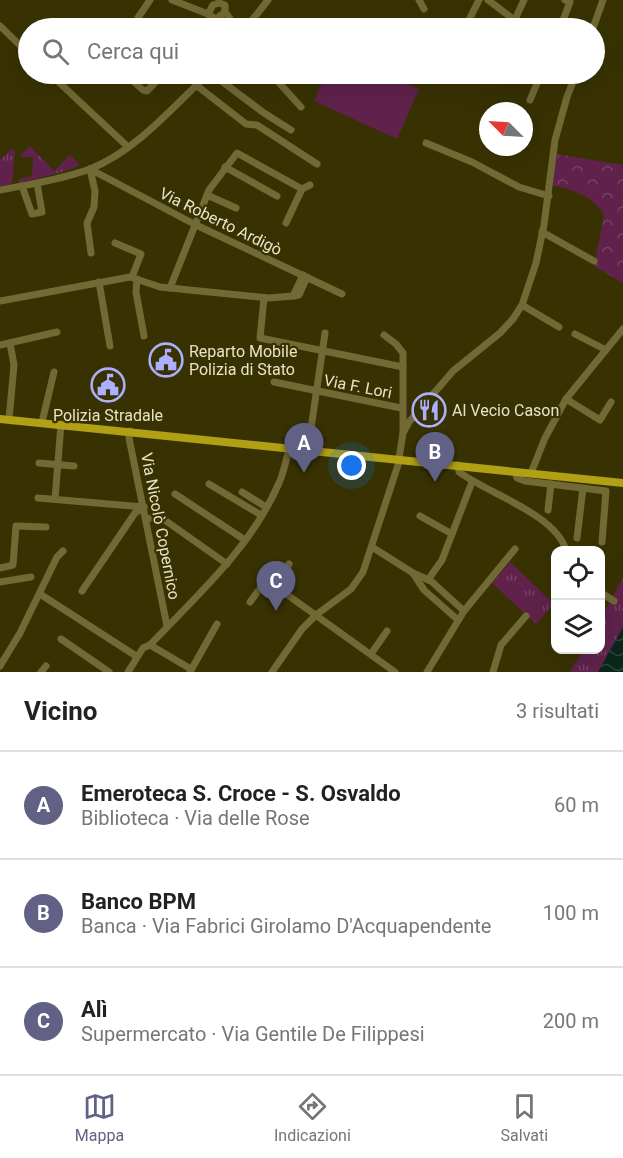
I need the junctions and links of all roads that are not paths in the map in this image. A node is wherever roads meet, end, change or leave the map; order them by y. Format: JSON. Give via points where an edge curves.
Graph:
{"nodes":[{"id":1,"x":150,"y":0,"type":"edge"},
{"id":2,"x":172,"y":0,"type":"edge"},
{"id":3,"x":268,"y":0,"type":"edge"},
{"id":4,"x":419,"y":0,"type":"edge"},
{"id":5,"x":479,"y":0,"type":"edge"},
{"id":6,"x":488,"y":0,"type":"edge"},
{"id":7,"x":524,"y":0,"type":"edge"},
{"id":8,"x":565,"y":0,"type":"edge"},
{"id":9,"x":603,"y":0,"type":"edge"},
{"id":10,"x":223,"y":4,"type":"edge"},
{"id":11,"x":424,"y":9,"type":"dead end"},
{"id":12,"x":212,"y":17,"type":"junction"},
{"id":13,"x":138,"y":18,"type":"edge"},
{"id":14,"x":231,"y":18,"type":"edge"},
{"id":15,"x":254,"y":18,"type":"edge"},
{"id":16,"x":470,"y":18,"type":"edge"},
{"id":17,"x":512,"y":18,"type":"edge"},
{"id":18,"x":516,"y":18,"type":"edge"},
{"id":19,"x":564,"y":18,"type":"edge"},
{"id":20,"x":597,"y":18,"type":"edge"},
{"id":21,"x":0,"y":26,"type":"edge"},
{"id":22,"x":18,"y":43,"type":"edge"},
{"id":23,"x":61,"y":84,"type":"edge"},
{"id":24,"x":136,"y":84,"type":"edge"},
{"id":25,"x":154,"y":84,"type":"edge"},
{"id":26,"x":198,"y":84,"type":"edge"},
{"id":27,"x":224,"y":84,"type":"edge"},
{"id":28,"x":280,"y":84,"type":"edge"},
{"id":29,"x":537,"y":84,"type":"edge"},
{"id":30,"x":572,"y":84,"type":"edge"},
{"id":31,"x":196,"y":86,"type":"junction"},
{"id":32,"x":530,"y":100,"type":"dead end"},
{"id":33,"x":301,"y":107,"type":"dead end"},
{"id":34,"x":291,"y":130,"type":"dead end"},
{"id":35,"x":426,"y":143,"type":"dead end"},
{"id":36,"x":128,"y":146,"type":"junction"},
{"id":37,"x":317,"y":164,"type":"dead end"},
{"id":38,"x":225,"y":167,"type":"junction"},
{"id":39,"x":90,"y":169,"type":"junction"},
{"id":40,"x":37,"y":183,"type":"junction"},
{"id":41,"x":310,"y":185,"type":"dead end"},
{"id":42,"x":22,"y":186,"type":"junction"},
{"id":43,"x":302,"y":189,"type":"junction"},
{"id":44,"x":0,"y":190,"type":"edge"},
{"id":45,"x":207,"y":195,"type":"junction"},
{"id":46,"x":277,"y":196,"type":"dead end"},
{"id":47,"x":549,"y":196,"type":"junction"},
{"id":48,"x":236,"y":208,"type":"dead end"},
{"id":49,"x":286,"y":223,"type":"dead end"},
{"id":50,"x":194,"y":224,"type":"junction"},
{"id":51,"x":542,"y":232,"type":"junction"},
{"id":52,"x":115,"y":243,"type":"dead end"},
{"id":53,"x":92,"y":253,"type":"dead end"},
{"id":54,"x":594,"y":261,"type":"dead end"},
{"id":55,"x":305,"y":276,"type":"junction"},
{"id":56,"x":134,"y":278,"type":"junction"},
{"id":57,"x":99,"y":282,"type":"junction"},
{"id":58,"x":170,"y":288,"type":"junction"},
{"id":59,"x":342,"y":294,"type":"dead end"},
{"id":60,"x":264,"y":298,"type":"junction"},
{"id":61,"x":0,"y":301,"type":"edge"},
{"id":62,"x":522,"y":305,"type":"junction"},
{"id":63,"x":559,"y":327,"type":"dead end"},
{"id":64,"x":623,"y":329,"type":"edge"},
{"id":65,"x":57,"y":332,"type":"dead end"},
{"id":66,"x":325,"y":333,"type":"dead end"},
{"id":67,"x":384,"y":334,"type":"dead end"},
{"id":68,"x":575,"y":334,"type":"dead end"},
{"id":69,"x":144,"y":336,"type":"dead end"},
{"id":70,"x":10,"y":343,"type":"junction"},
{"id":71,"x":0,"y":345,"type":"edge"},
{"id":72,"x":110,"y":346,"type":"dead end"},
{"id":73,"x":322,"y":350,"type":"junction"},
{"id":74,"x":606,"y":350,"type":"junction"},
{"id":75,"x":403,"y":367,"type":"junction"},
{"id":76,"x":54,"y":372,"type":"dead end"},
{"id":77,"x":274,"y":382,"type":"dead end"},
{"id":78,"x":315,"y":392,"type":"junction"},
{"id":79,"x":566,"y":399,"type":"junction"},
{"id":80,"x":611,"y":402,"type":"dead end"},
{"id":81,"x":401,"y":408,"type":"junction"},
{"id":82,"x":5,"y":419,"type":"edge"},
{"id":83,"x":42,"y":422,"type":"junction"},
{"id":84,"x":62,"y":424,"type":"junction"},
{"id":85,"x":130,"y":431,"type":"junction"},
{"id":86,"x":403,"y":433,"type":"junction"},
{"id":87,"x":290,"y":447,"type":"junction"},
{"id":88,"x":308,"y":449,"type":"junction"},
{"id":89,"x":399,"y":459,"type":"junction"},
{"id":90,"x":39,"y":463,"type":"dead end"},
{"id":91,"x":58,"y":464,"type":"junction"},
{"id":92,"x":458,"y":465,"type":"junction"},
{"id":93,"x":74,"y":466,"type":"dead end"},
{"id":94,"x":515,"y":472,"type":"junction"},
{"id":95,"x":531,"y":473,"type":"junction"},
{"id":96,"x":472,"y":482,"type":"junction"},
{"id":97,"x":623,"y":483,"type":"edge"},
{"id":98,"x":209,"y":484,"type":"dead end"},
{"id":99,"x":551,"y":484,"type":"junction"},
{"id":100,"x":583,"y":488,"type":"junction"},
{"id":101,"x":242,"y":492,"type":"dead end"},
{"id":102,"x":175,"y":494,"type":"dead end"},
{"id":103,"x":38,"y":498,"type":"dead end"},
{"id":104,"x":55,"y":499,"type":"junction"},
{"id":105,"x":144,"y":507,"type":"junction"},
{"id":106,"x":266,"y":507,"type":"junction"},
{"id":107,"x":548,"y":510,"type":"dead end"},
{"id":108,"x":261,"y":515,"type":"junction"},
{"id":109,"x":420,"y":516,"type":"dead end"},
{"id":110,"x":147,"y":519,"type":"junction"},
{"id":111,"x":46,"y":527,"type":"dead end"},
{"id":112,"x":452,"y":534,"type":"junction"},
{"id":113,"x":577,"y":538,"type":"dead end"},
{"id":114,"x":245,"y":540,"type":"junction"},
{"id":115,"x":602,"y":542,"type":"dead end"},
{"id":116,"x":564,"y":546,"type":"edge"},
{"id":117,"x":372,"y":547,"type":"junction"},
{"id":118,"x":515,"y":549,"type":"dead end"},
{"id":119,"x":63,"y":551,"type":"dead end"},
{"id":120,"x":226,"y":564,"type":"junction"},
{"id":121,"x":290,"y":564,"type":"dead end"},
{"id":122,"x":0,"y":568,"type":"edge"},
{"id":123,"x":413,"y":573,"type":"junction"},
{"id":124,"x":31,"y":577,"type":"dead end"},
{"id":125,"x":428,"y":579,"type":"junction"},
{"id":126,"x":0,"y":582,"type":"edge"},
{"id":127,"x":275,"y":586,"type":"junction"},
{"id":128,"x":82,"y":591,"type":"dead end"},
{"id":129,"x":40,"y":594,"type":"junction"},
{"id":130,"x":605,"y":595,"type":"edge"},
{"id":131,"x":614,"y":601,"type":"dead end"},
{"id":132,"x":250,"y":602,"type":"dead end"},
{"id":133,"x":464,"y":611,"type":"junction"},
{"id":134,"x":316,"y":615,"type":"junction"},
{"id":135,"x":526,"y":616,"type":"dead end"},
{"id":136,"x":458,"y":620,"type":"junction"},
{"id":137,"x":217,"y":624,"type":"dead end"},
{"id":138,"x":167,"y":626,"type":"junction"},
{"id":139,"x":387,"y":631,"type":"dead end"},
{"id":140,"x":61,"y":639,"type":"dead end"},
{"id":141,"x":150,"y":645,"type":"junction"},
{"id":142,"x":371,"y":654,"type":"junction"},
{"id":143,"x":136,"y":656,"type":"junction"},
{"id":144,"x":0,"y":666,"type":"edge"},
{"id":145,"x":190,"y":671,"type":"edge"},
{"id":146,"x":109,"y":672,"type":"edge"},
{"id":147,"x":128,"y":672,"type":"edge"},
{"id":148,"x":272,"y":672,"type":"edge"},
{"id":149,"x":395,"y":672,"type":"edge"},
{"id":150,"x":427,"y":672,"type":"edge"},
{"id":151,"x":494,"y":672,"type":"edge"}],
"edges":[{"from":1,"to":13,"type":"street"},
{"from":2,"to":12,"type":"street"},
{"from":3,"to":15,"type":"street"},
{"from":4,"to":11,"type":"street"},
{"from":5,"to":16,"type":"street"},
{"from":6,"to":17,"type":"street"},
{"from":7,"to":18,"type":"street"},
{"from":8,"to":19,"type":"street","via":[[570,2]]},
{"from":9,"to":20,"type":"street"},
{"from":10,"to":12,"type":"street"},
{"from":10,"to":12,"type":"street","via":[[211,7]]},
{"from":10,"to":14,"type":"street"},
{"from":21,"to":22,"type":"street"},
{"from":23,"to":36,"type":"street"},
{"from":24,"to":25,"type":"street","via":[[147,91]]},
{"from":26,"to":31,"type":"street"},
{"from":27,"to":34,"type":"street"},
{"from":28,"to":33,"type":"street"},
{"from":29,"to":32,"type":"street"},
{"from":30,"to":47,"type":"street","via":[[555,140]]},
{"from":31,"to":36,"type":"street"},
{"from":31,"to":37,"type":"street","via":[[246,124],[257,125]]},
{"from":35,"to":47,"type":"street","via":[[519,187]]},
{"from":36,"to":39,"type":"street"},
{"from":38,"to":43,"type":"street","via":[[237,153]]},
{"from":38,"to":45,"type":"street"},
{"from":38,"to":46,"type":"street"},
{"from":39,"to":40,"type":"street"},
{"from":39,"to":50,"type":"street","name":"Via Roberto Ardigò"},
{"from":39,"to":53,"type":"street","via":[[95,191],[87,223]]},
{"from":40,"to":42,"type":"street"},
{"from":40,"to":42,"type":"street","via":[[42,212],[32,214]]},
{"from":41,"to":43,"type":"street"},
{"from":42,"to":44,"type":"street"},
{"from":43,"to":49,"type":"street"},
{"from":45,"to":48,"type":"street"},
{"from":45,"to":50,"type":"street"},
{"from":47,"to":51,"type":"street"},
{"from":50,"to":55,"type":"street","name":"Via Roberto Ardigò"},
{"from":50,"to":58,"type":"street"},
{"from":51,"to":54,"type":"street"},
{"from":51,"to":62,"type":"street"},
{"from":52,"to":56,"type":"street","via":[[141,254]]},
{"from":55,"to":59,"type":"street","name":"Via Roberto Ardigò"},
{"from":55,"to":60,"type":"street","via":[[293,296]]},
{"from":56,"to":57,"type":"street"},
{"from":56,"to":58,"type":"street"},
{"from":56,"to":69,"type":"street"},
{"from":57,"to":61,"type":"street"},
{"from":57,"to":72,"type":"street"},
{"from":58,"to":60,"type":"street"},
{"from":60,"to":73,"type":"street","via":[[260,338]]},
{"from":62,"to":63,"type":"street"},
{"from":62,"to":86,"type":"street","via":[[500,333],[445,380]]},
{"from":64,"to":74,"type":"street"},
{"from":65,"to":70,"type":"street"},
{"from":66,"to":73,"type":"street"},
{"from":67,"to":75,"type":"street","via":[[403,353]]},
{"from":68,"to":74,"type":"street"},
{"from":70,"to":71,"type":"street"},
{"from":70,"to":82,"type":"street","via":[[14,365]]},
{"from":73,"to":75,"type":"street"},
{"from":73,"to":78,"type":"street"},
{"from":74,"to":79,"type":"street"},
{"from":75,"to":81,"type":"street"},
{"from":76,"to":83,"type":"street"},
{"from":77,"to":78,"type":"street","name":"Via F. Lori"},
{"from":78,"to":81,"type":"street","name":"Via F. Lori"},
{"from":78,"to":88,"type":"street"},
{"from":79,"to":80,"type":"street","via":[[600,420]]},
{"from":79,"to":95,"type":"street"},
{"from":81,"to":86,"type":"street"},
{"from":82,"to":83,"type":"main road"},
{"from":83,"to":84,"type":"main road"},
{"from":84,"to":85,"type":"main road"},
{"from":84,"to":91,"type":"street"},
{"from":85,"to":87,"type":"main road"},
{"from":85,"to":105,"type":"street","name":"Via Nicolò Copernico"},
{"from":86,"to":89,"type":"street"},
{"from":87,"to":88,"type":"main road"},
{"from":87,"to":106,"type":"street"},
{"from":88,"to":89,"type":"main road"},
{"from":89,"to":92,"type":"main road"},
{"from":89,"to":117,"type":"street"},
{"from":90,"to":91,"type":"street"},
{"from":91,"to":93,"type":"street"},
{"from":91,"to":104,"type":"street"},
{"from":92,"to":94,"type":"main road"},
{"from":92,"to":96,"type":"street","via":[[459,472]]},
{"from":94,"to":95,"type":"main road"},
{"from":94,"to":99,"type":"street","via":[[517,478],[525,481]]},
{"from":95,"to":97,"type":"main road"},
{"from":96,"to":112,"type":"street"},
{"from":96,"to":116,"type":"street","via":[[549,526]]},
{"from":98,"to":108,"type":"street"},
{"from":99,"to":100,"type":"street"},
{"from":99,"to":107,"type":"street"},
{"from":100,"to":113,"type":"street"},
{"from":100,"to":115,"type":"street","via":[[606,491]]},
{"from":101,"to":106,"type":"street"},
{"from":102,"to":114,"type":"street"},
{"from":103,"to":104,"type":"street"},
{"from":104,"to":105,"type":"street"},
{"from":105,"to":110,"type":"street","name":"Via Nicolò Copernico"},
{"from":105,"to":128,"type":"street","via":[[135,513]]},
{"from":106,"to":108,"type":"street"},
{"from":108,"to":114,"type":"street"},
{"from":109,"to":112,"type":"street"},
{"from":110,"to":120,"type":"street","via":[[159,516]]},
{"from":110,"to":138,"type":"street","name":"Via Nicolò Copernico"},
{"from":111,"to":122,"type":"street","via":[[16,526],[13,565]]},
{"from":112,"to":125,"type":"street","via":[[442,560]]},
{"from":114,"to":120,"type":"street"},
{"from":117,"to":123,"type":"street"},
{"from":117,"to":134,"type":"street","via":[[358,581]]},
{"from":118,"to":133,"type":"street"},
{"from":119,"to":129,"type":"street"},
{"from":120,"to":138,"type":"street"},
{"from":121,"to":127,"type":"street"},
{"from":123,"to":125,"type":"street"},
{"from":123,"to":136,"type":"street","via":[[424,590]]},
{"from":124,"to":126,"type":"street"},
{"from":125,"to":133,"type":"street"},
{"from":127,"to":132,"type":"street","via":[[267,579]]},
{"from":127,"to":134,"type":"street"},
{"from":129,"to":143,"type":"street"},
{"from":129,"to":144,"type":"street"},
{"from":130,"to":131,"type":"street"},
{"from":133,"to":136,"type":"street"},
{"from":134,"to":142,"type":"street"},
{"from":134,"to":148,"type":"street"},
{"from":135,"to":151,"type":"street","via":[[501,645]]},
{"from":136,"to":150,"type":"street"},
{"from":137,"to":145,"type":"street"},
{"from":138,"to":141,"type":"street"},
{"from":139,"to":142,"type":"street"},
{"from":140,"to":146,"type":"street"},
{"from":141,"to":143,"type":"street"},
{"from":141,"to":145,"type":"street"},
{"from":142,"to":149,"type":"street"},
{"from":143,"to":147,"type":"street"}]}
